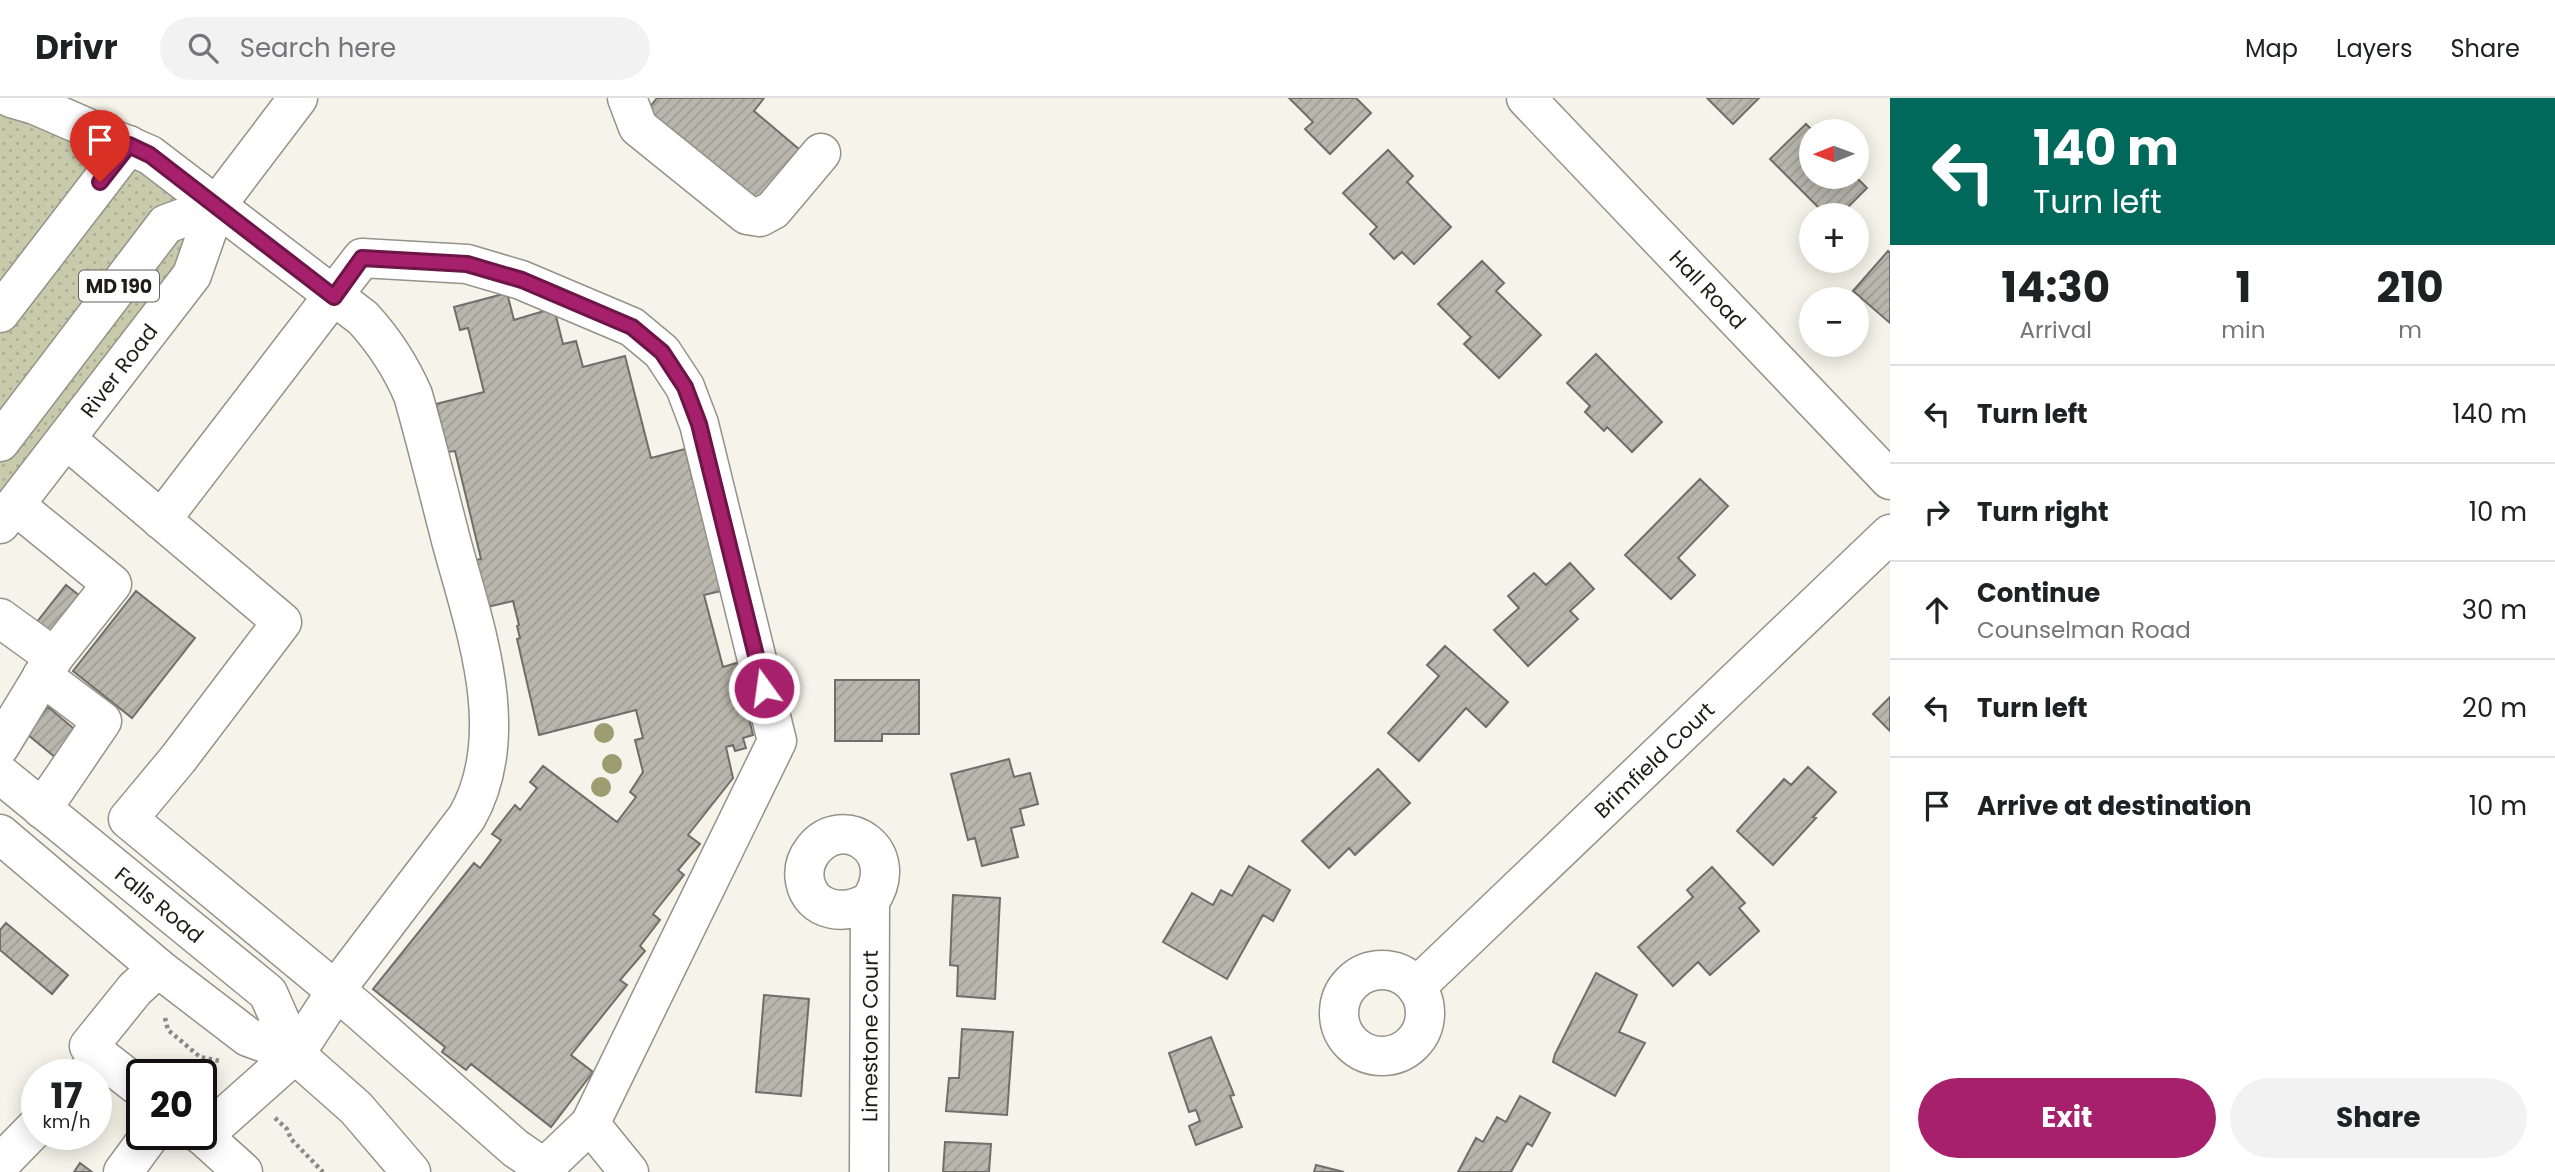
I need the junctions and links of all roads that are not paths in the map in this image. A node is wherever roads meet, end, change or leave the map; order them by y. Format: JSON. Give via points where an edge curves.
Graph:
{"nodes":[{"id":1,"x":298,"y":98,"type":"edge"},
{"id":2,"x":627,"y":98,"type":"edge"},
{"id":3,"x":1526,"y":98,"type":"edge"},
{"id":4,"x":28,"y":100,"type":"edge"},
{"id":5,"x":129,"y":145,"type":"junction"},
{"id":6,"x":821,"y":153,"type":"dead end"},
{"id":7,"x":216,"y":206,"type":"junction"},
{"id":8,"x":334,"y":297,"type":"junction"},
{"id":9,"x":0,"y":313,"type":"edge"},
{"id":10,"x":66,"y":439,"type":"junction"},
{"id":11,"x":0,"y":442,"type":"edge"},
{"id":12,"x":1890,"y":480,"type":"edge"},
{"id":13,"x":7,"y":514,"type":"edge"},
{"id":14,"x":161,"y":520,"type":"junction"},
{"id":15,"x":1890,"y":534,"type":"edge"},
{"id":16,"x":0,"y":618,"type":"edge"},
{"id":17,"x":48,"y":666,"type":"junction"},
{"id":18,"x":0,"y":746,"type":"edge"},
{"id":19,"x":0,"y":775,"type":"edge"},
{"id":20,"x":42,"y":809,"type":"junction"},
{"id":21,"x":3,"y":841,"type":"edge"},
{"id":22,"x":870,"y":901,"type":"dead end"},
{"id":23,"x":158,"y":968,"type":"junction"},
{"id":24,"x":1416,"y":987,"type":"dead end"},
{"id":25,"x":335,"y":992,"type":"junction"},
{"id":26,"x":295,"y":1054,"type":"junction"},
{"id":27,"x":92,"y":1059,"type":"edge"},
{"id":28,"x":217,"y":1122,"type":"edge"},
{"id":29,"x":590,"y":1124,"type":"junction"},
{"id":30,"x":21,"y":1142,"type":"edge"},
{"id":31,"x":217,"y":1149,"type":"edge"},
{"id":32,"x":139,"y":1150,"type":"edge"},
{"id":33,"x":0,"y":1164,"type":"edge"},
{"id":34,"x":545,"y":1171,"type":"edge"},
{"id":35,"x":122,"y":1172,"type":"edge"},
{"id":36,"x":243,"y":1172,"type":"edge"},
{"id":37,"x":411,"y":1172,"type":"edge"},
{"id":38,"x":629,"y":1172,"type":"edge"},
{"id":39,"x":869,"y":1172,"type":"edge"}],
"edges":[{"from":1,"to":7,"type":"main road","name":"River Road","number":"MD 190"},
{"from":2,"to":6,"type":"main road","via":[[638,127],[747,215],[760,217],[774,210]]},
{"from":3,"to":12,"type":"main road","name":"Hall Road"},
{"from":4,"to":5,"type":"main road"},
{"from":5,"to":7,"type":"main road","via":[[150,155]]},
{"from":5,"to":9,"type":"main road"},
{"from":7,"to":8,"type":"main road"},
{"from":7,"to":10,"type":"main road","name":"River Road","number":"MD 190","via":[[192,275]]},
{"from":7,"to":11,"type":"main road","number":"MD 190","via":[[166,224]]},
{"from":8,"to":14,"type":"main road"},
{"from":8,"to":25,"type":"main road","via":[[382,338],[413,395],[480,652],[489,713],[486,770],[476,802]]},
{"from":8,"to":29,"type":"main road","via":[[362,258],[467,264],[522,280],[632,327],[662,352],[685,387],[699,424],[777,741]]},
{"from":10,"to":13,"type":"main road","name":"River Road","number":"MD 190"},
{"from":10,"to":14,"type":"main road"},
{"from":13,"to":17,"type":"main road","via":[[112,584]]},
{"from":14,"to":25,"type":"main road","via":[[282,622],[128,819]]},
{"from":15,"to":24,"type":"main road","name":"Brimfield Court"},
{"from":16,"to":17,"type":"main road"},
{"from":17,"to":18,"type":"main road"},
{"from":17,"to":20,"type":"main road","via":[[102,721]]},
{"from":19,"to":20,"type":"main road","name":"Falls Road"},
{"from":20,"to":26,"type":"main road","name":"Falls Road","via":[[268,993]]},
{"from":21,"to":23,"type":"main road","name":"Falls Road"},
{"from":22,"to":39,"type":"main road","name":"Limestone Court"},
{"from":23,"to":26,"type":"main road","name":"Falls Road","via":[[248,1037]]},
{"from":23,"to":27,"type":"main road","via":[[89,1046]]},
{"from":25,"to":26,"type":"main road"},
{"from":25,"to":34,"type":"main road"},
{"from":26,"to":28,"type":"main road"},
{"from":26,"to":37,"type":"main road","name":"Falls Road","via":[[356,1108]]},
{"from":29,"to":34,"type":"main road"},
{"from":29,"to":38,"type":"main road"},
{"from":30,"to":33,"type":"main road"},
{"from":31,"to":36,"type":"main road"},
{"from":32,"to":35,"type":"main road"}]}
